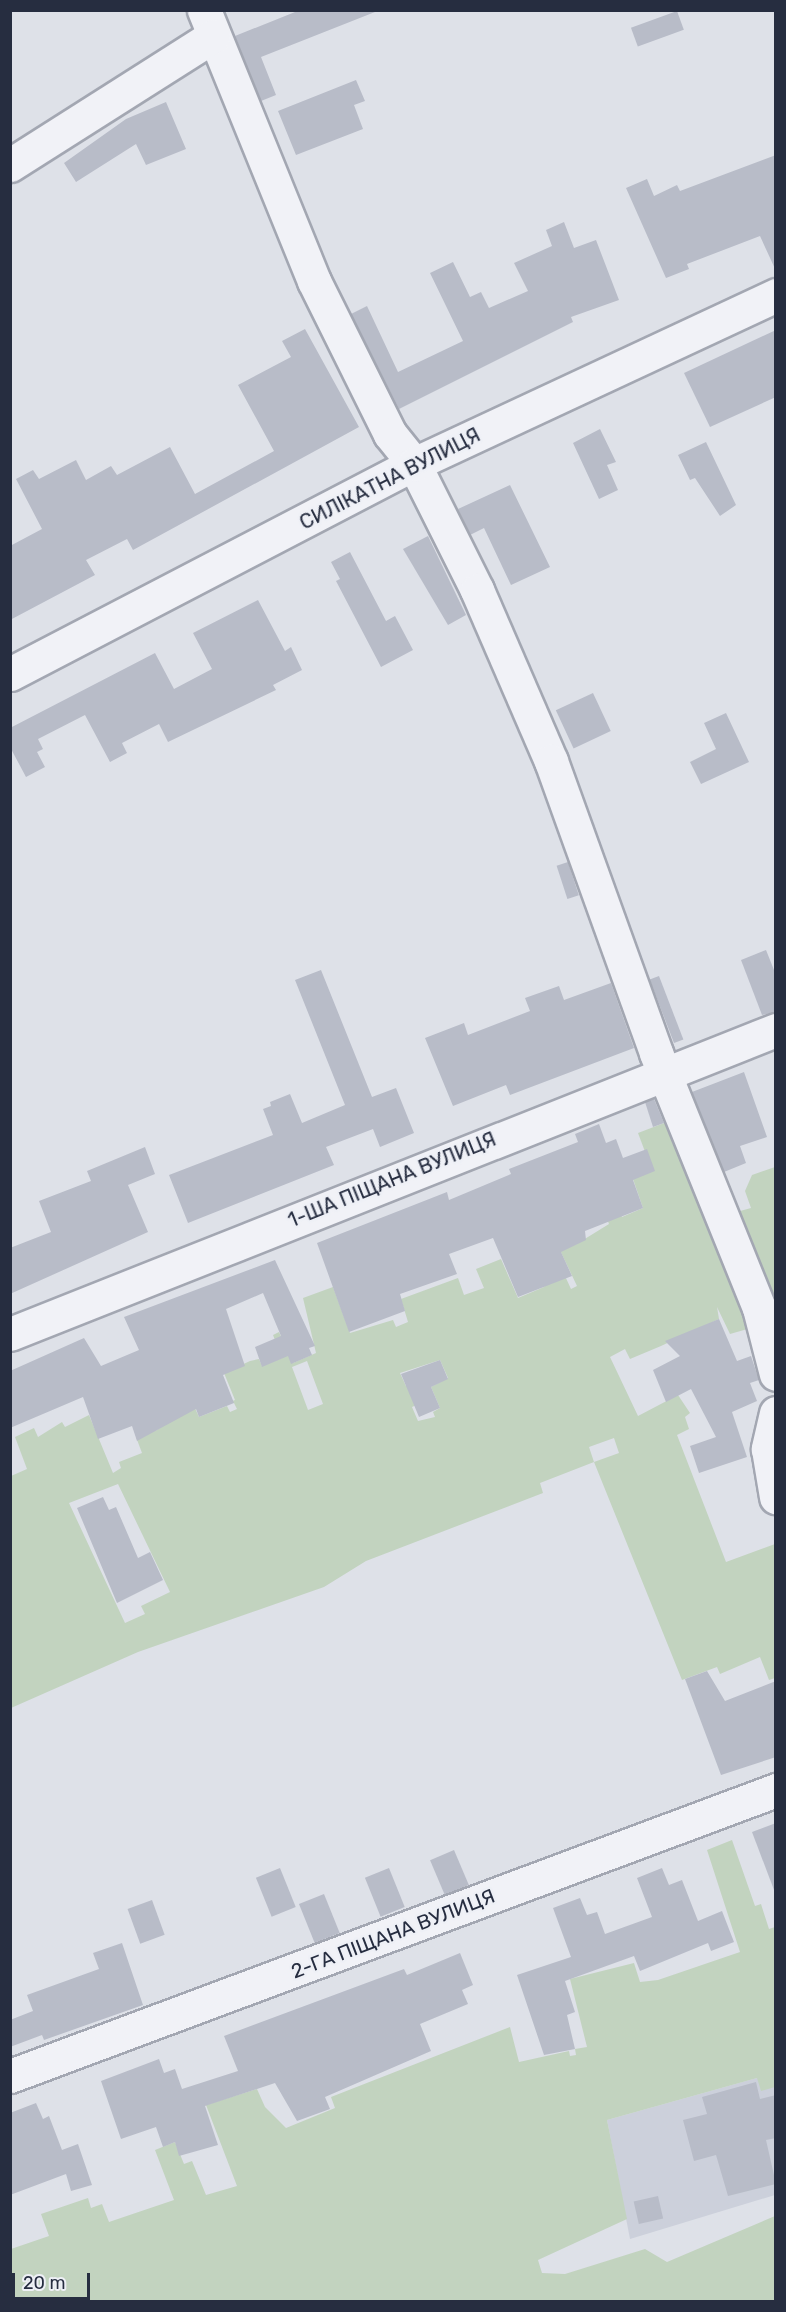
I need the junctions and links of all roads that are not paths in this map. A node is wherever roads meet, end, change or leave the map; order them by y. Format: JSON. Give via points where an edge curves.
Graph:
{"nodes":[{"id":1,"x":208,"y":23,"type":"edge"},
{"id":2,"x":10,"y":165,"type":"edge"},
{"id":3,"x":776,"y":295,"type":"edge"},
{"id":4,"x":414,"y":464,"type":"junction"},
{"id":5,"x":10,"y":674,"type":"edge"},
{"id":6,"x":776,"y":1030,"type":"edge"},
{"id":7,"x":664,"y":1071,"type":"junction"},
{"id":8,"x":10,"y":1334,"type":"edge"},
{"id":9,"x":776,"y":1374,"type":"edge"},
{"id":10,"x":776,"y":1413,"type":"edge"},
{"id":11,"x":776,"y":1497,"type":"edge"},
{"id":12,"x":776,"y":1790,"type":"edge"},
{"id":13,"x":10,"y":2076,"type":"edge"}],
"edges":[{"from":1,"to":2,"type":"street"},
{"from":1,"to":4,"type":"street","via":[[314,281],[390,434]]},
{"from":3,"to":4,"type":"street","name":"СИЛІКАТНА ВУЛИЦЯ"},
{"from":4,"to":5,"type":"street","name":"СИЛІКАТНА ВУЛИЦЯ"},
{"from":4,"to":7,"type":"street","via":[[477,590],[551,761]]},
{"from":6,"to":7,"type":"street","name":"1-ША ПІЩАНА ВУЛИЦЯ"},
{"from":7,"to":8,"type":"street","name":"1-ША ПІЩАНА ВУЛИЦЯ"},
{"from":7,"to":9,"type":"street","via":[[759,1308]]},
{"from":10,"to":11,"type":"street","via":[[768,1449]]},
{"from":12,"to":13,"type":"street","name":"2-ГА ПІЩАНА ВУЛИЦЯ"}]}
